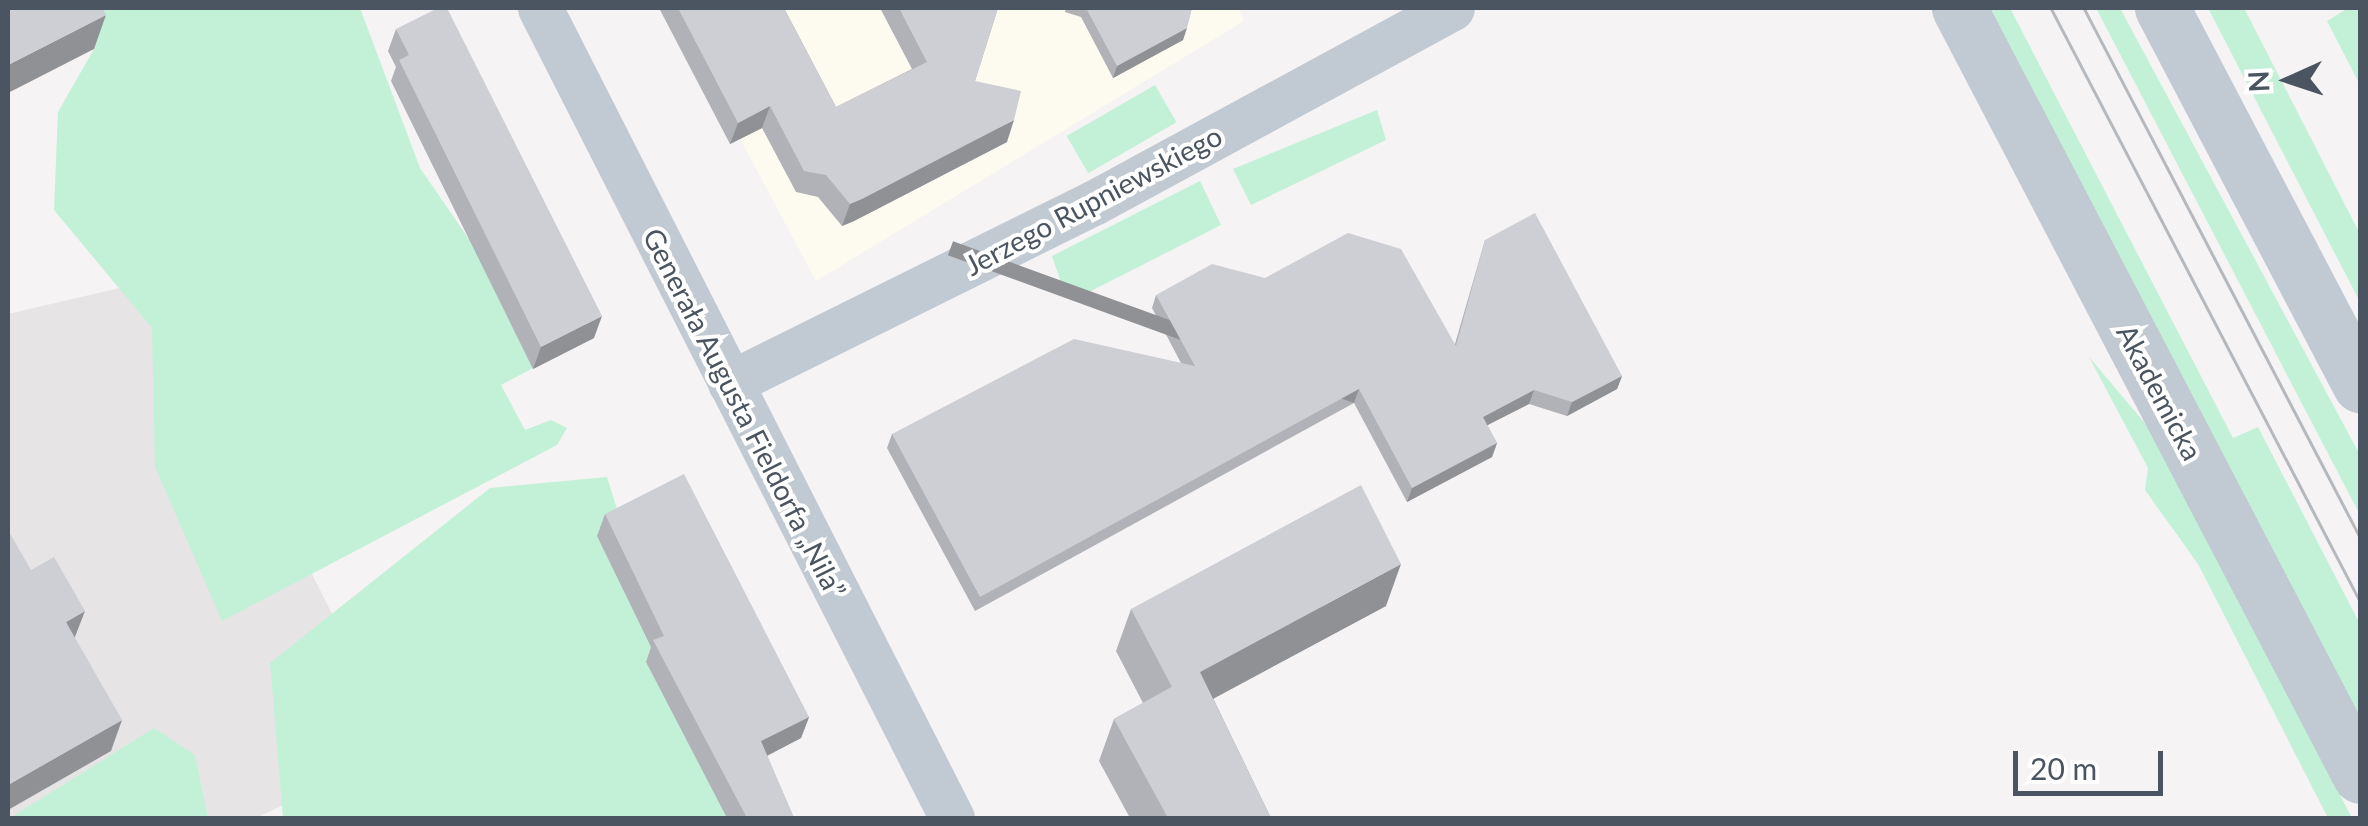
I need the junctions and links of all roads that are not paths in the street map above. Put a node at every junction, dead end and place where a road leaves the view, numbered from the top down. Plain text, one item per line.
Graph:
1 (540, 8) edge
2 (1452, 8) edge
3 (1959, 8) edge
4 (2162, 8) edge
5 (730, 382) junction
6 (2360, 384) edge
7 (2360, 776) edge
8 (952, 818) edge

1 - 5 street, Generała Augusta Fieldorfa „Nila”
2 - 5 street, Jerzego Rupniewskiego
3 - 7 street, Akademicka
4 - 6 street
5 - 8 street, Generała Augusta Fieldorfa „Nila”

